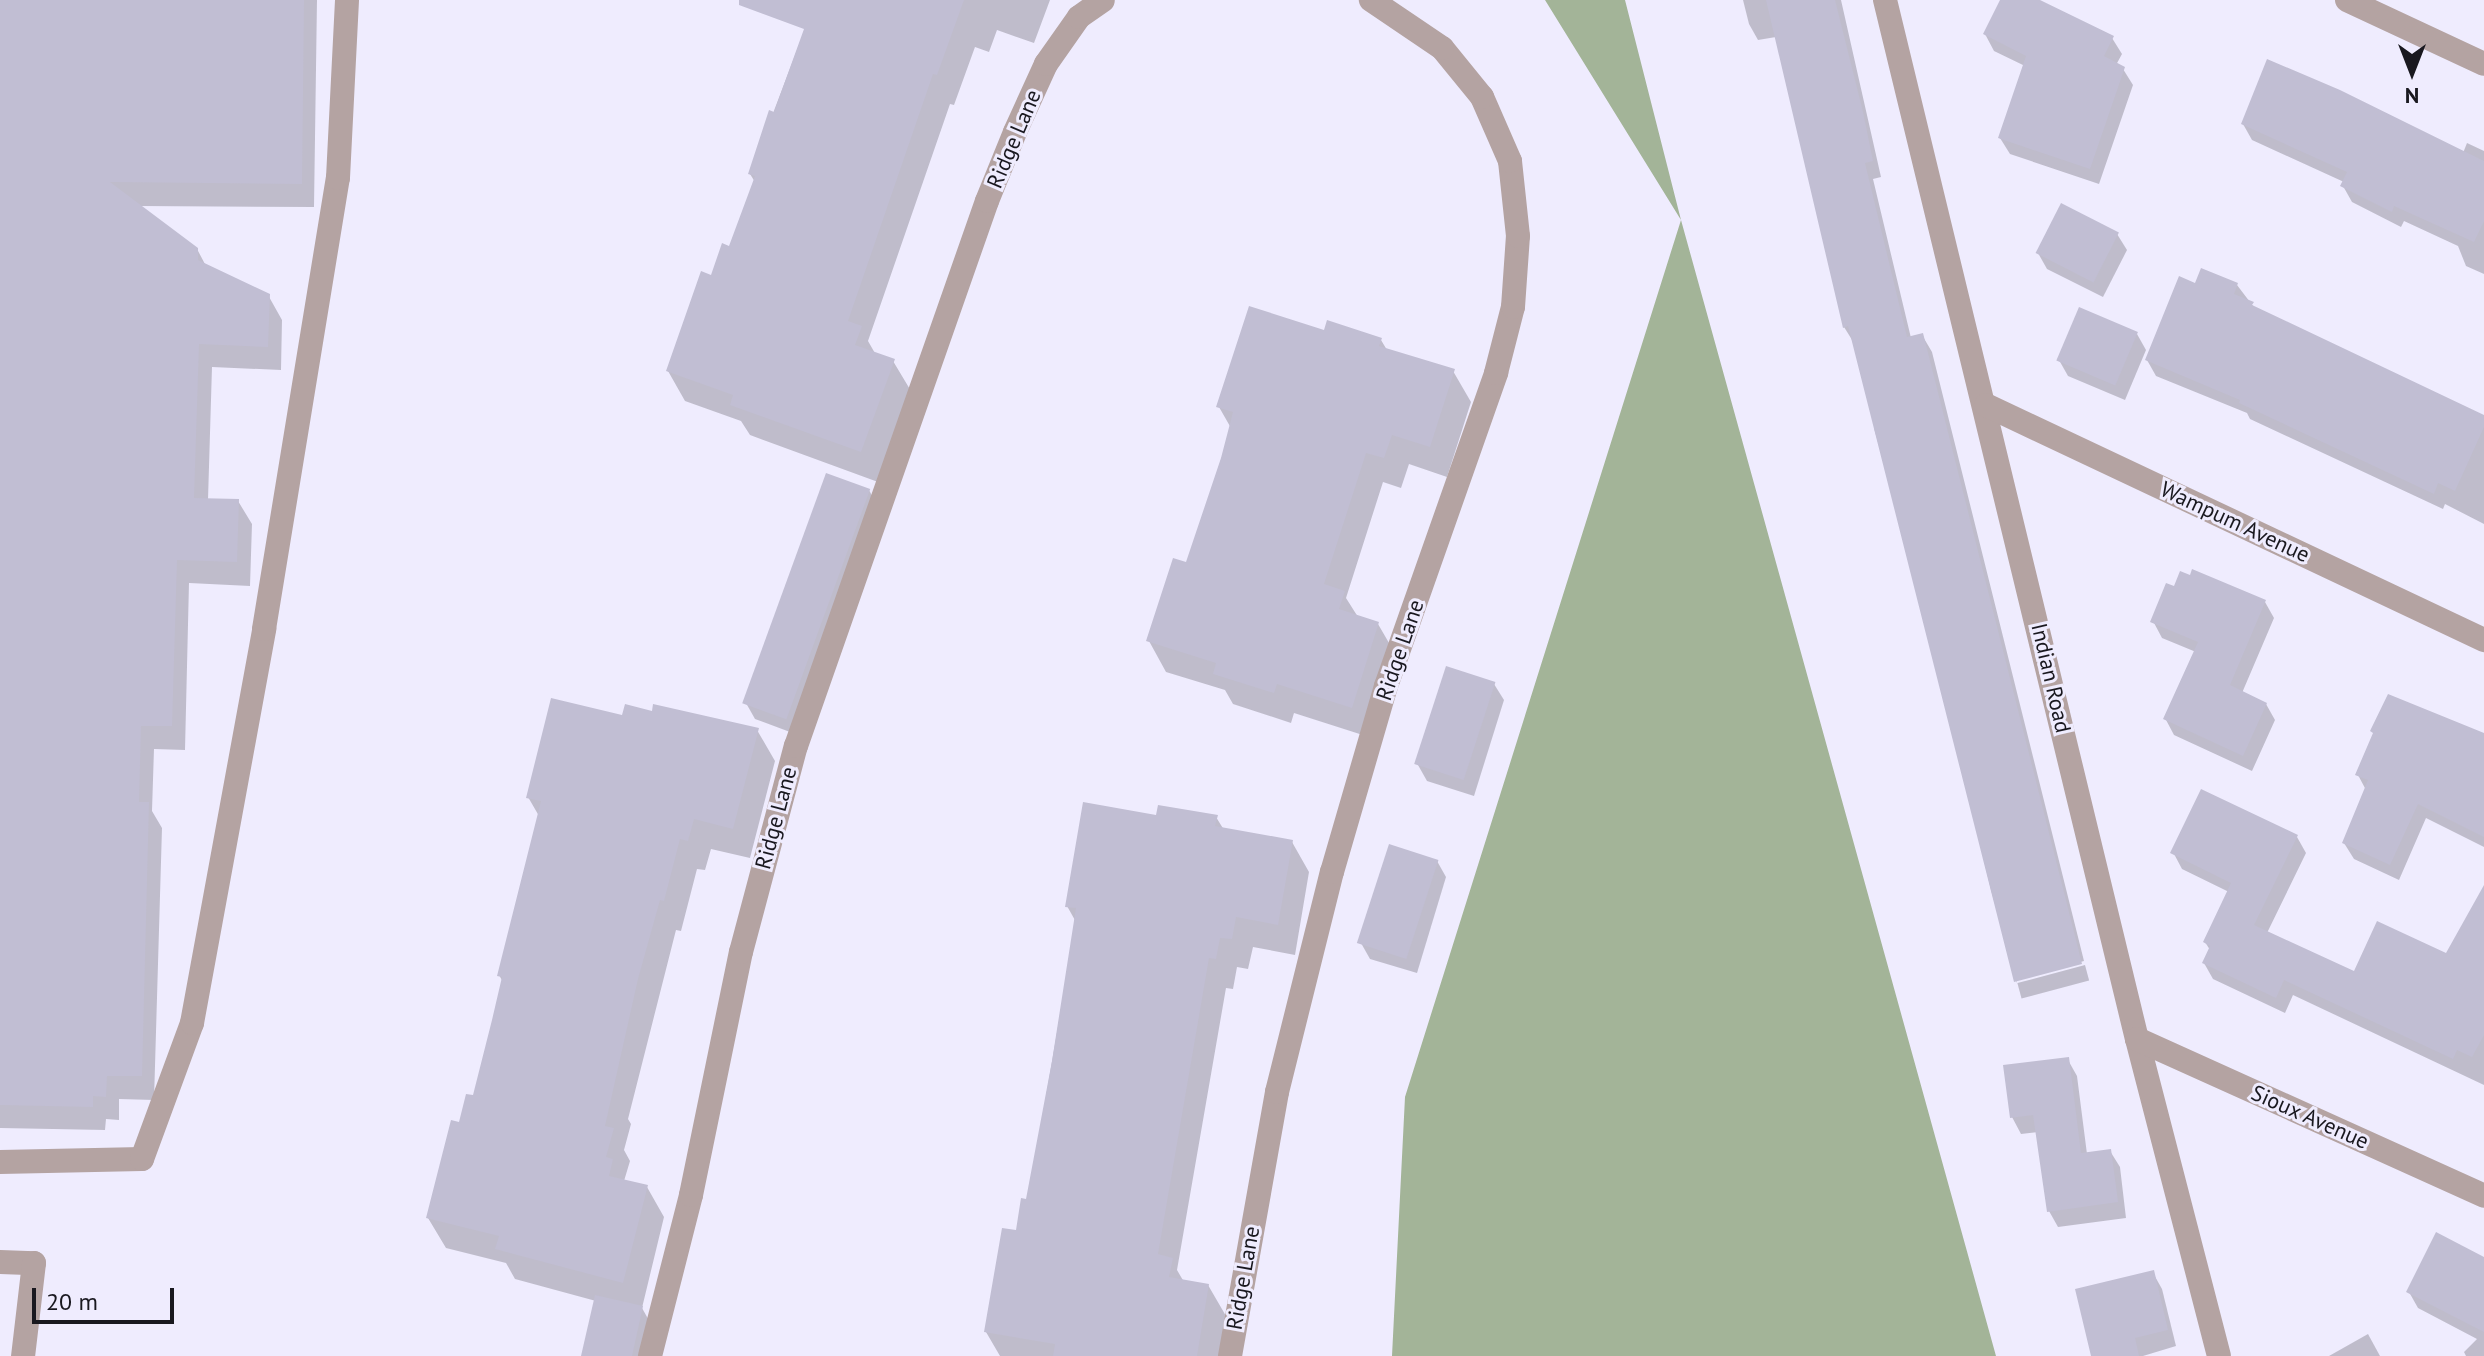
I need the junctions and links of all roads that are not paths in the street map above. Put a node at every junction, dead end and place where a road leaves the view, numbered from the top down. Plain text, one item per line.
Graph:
1 (347, 0) edge
2 (1103, 0) edge
3 (1371, 0) edge
4 (1885, 0) edge
5 (2347, 0) edge
6 (2484, 64) edge
7 (1986, 405) junction
8 (2484, 640) edge
9 (2137, 1039) junction
10 (0, 1162) edge
11 (2484, 1196) edge
12 (0, 1262) edge
13 (23, 1356) edge
14 (650, 1356) edge
15 (1230, 1356) edge
16 (2219, 1356) edge

1 - 10 street
2 - 14 street, Ridge Lane
3 - 15 street, Ridge Lane
4 - 7 street, Indian Road
5 - 6 street
7 - 8 street, Wampum Avenue
7 - 9 street, Indian Road
9 - 11 street, Sioux Avenue
9 - 16 street, Indian Road
12 - 13 street

